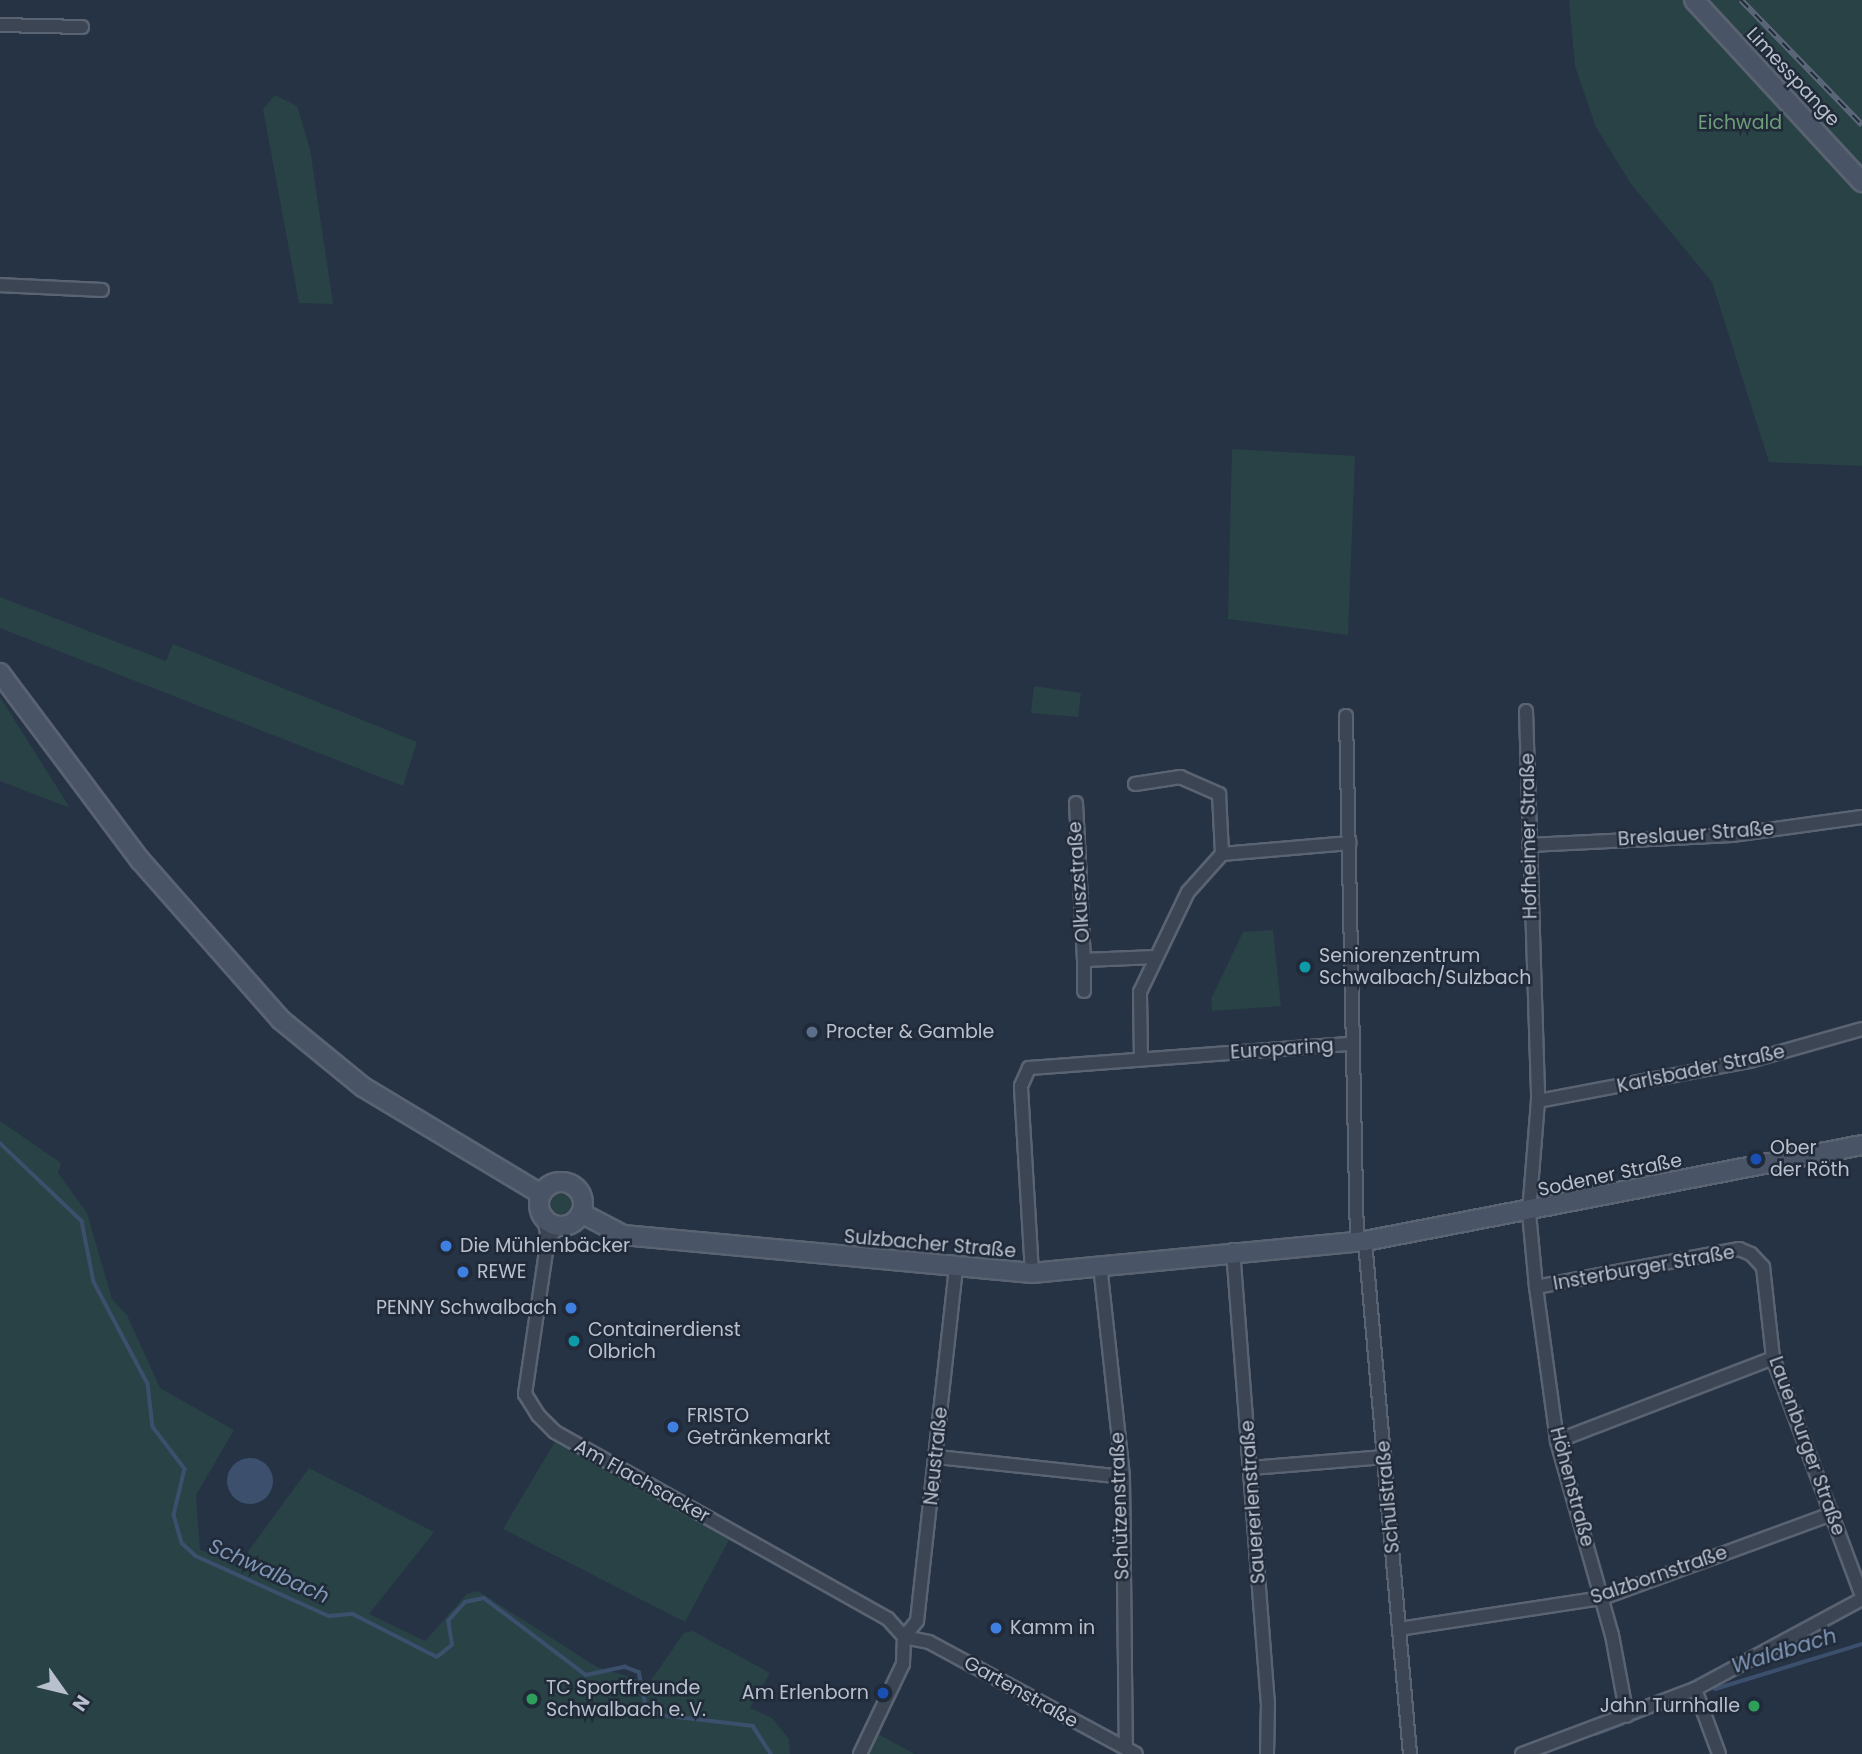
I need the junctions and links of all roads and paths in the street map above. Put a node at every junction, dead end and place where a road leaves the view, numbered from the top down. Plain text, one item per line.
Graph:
1 (1694, 0) edge
2 (0, 26) edge
3 (82, 27) dead end
4 (1862, 182) edge
5 (0, 285) edge
6 (103, 290) dead end
7 (0, 673) edge
8 (1526, 711) dead end
9 (1346, 716) dead end
10 (1135, 784) dead end
11 (1076, 803) dead end
12 (1862, 817) edge
13 (1350, 843) junction
14 (1529, 845) junction
15 (1222, 853) junction
16 (1156, 957) junction
17 (1084, 960) junction
18 (1084, 991) dead end
19 (1862, 1029) edge
20 (1349, 1044) junction
21 (1141, 1058) junction
22 (1538, 1101) junction
23 (1862, 1145) edge
24 (541, 1194) junction
25 (581, 1213) junction
26 (1529, 1213) junction
27 (551, 1227) junction
28 (1361, 1241) junction
29 (1233, 1250) junction
30 (1751, 1254) joint
31 (1100, 1265) junction
32 (956, 1270) junction
33 (1032, 1273) junction
34 (1536, 1287) junction
35 (1773, 1358) junction
36 (1557, 1441) junction
37 (937, 1457) junction
38 (1385, 1457) junction
39 (1251, 1468) junction
40 (1123, 1477) junction
41 (1832, 1514) junction
42 (1862, 1597) edge
43 (1602, 1598) junction
44 (1399, 1629) junction
45 (904, 1637) junction
46 (1695, 1689) junction
47 (1627, 1716) junction
48 (1131, 1751) edge
49 (860, 1754) edge
50 (1266, 1754) edge
51 (1410, 1754) edge
52 (1522, 1754) edge
53 (1719, 1754) edge

1 - 4 street, Limesspange
2 - 3 street
5 - 6 street
7 - 24 street
8 - 14 street, Hofheimer Straße
9 - 13 street, Europaring
10 - 15 street
11 - 17 street, Olkuszstraße
12 - 14 street, Breslauer Straße
13 - 15 street
13 - 20 street, Europaring
14 - 22 street, Hofheimer Straße
15 - 16 street
16 - 17 street, Olkuszstraße
16 - 21 street
17 - 18 street, Olkuszstraße
19 - 22 street, Karlsbader Straße
20 - 21 street, Europaring
20 - 28 street, Schulstraße
21 - 33 street, Europaring
22 - 26 street, Hofheimer Straße
23 - 26 street, Sodener Straße
24 - 25 street
24 - 27 street
25 - 27 street
25 - 32 street, Sulzbacher Straße
26 - 28 street, Sodener Straße
26 - 34 street, Höhenstraße
27 - 45 street, Am Flachsacker
28 - 29 street, Sulzbacher Straße
28 - 38 street, Schulstraße
29 - 31 street, Sulzbacher Straße
29 - 39 street, Sauererlenstraße
30 - 34 street, Insterburger Straße
30 - 35 street, Lauenburger Straße
31 - 33 street, Sulzbacher Straße
31 - 40 street, Schützenstraße
32 - 33 street, Sulzbacher Straße
32 - 37 street, Neustraße
34 - 36 street, Höhenstraße
35 - 36 street
35 - 41 street, Lauenburger Straße
36 - 43 street, Höhenstraße
37 - 40 street
37 - 45 street, Neustraße
38 - 39 street
38 - 44 street, Schulstraße
39 - 50 street, Sauererlenstraße
40 - 48 street, Schützenstraße
41 - 42 street, Lauenburger Straße
41 - 43 street, Salzbornstraße
42 - 46 street
43 - 44 street, Salzbornstraße
43 - 47 street, Höhenstraße
44 - 51 street, Schulstraße
45 - 48 street, Gartenstraße
45 - 49 street
46 - 47 street
46 - 53 street
47 - 52 street

